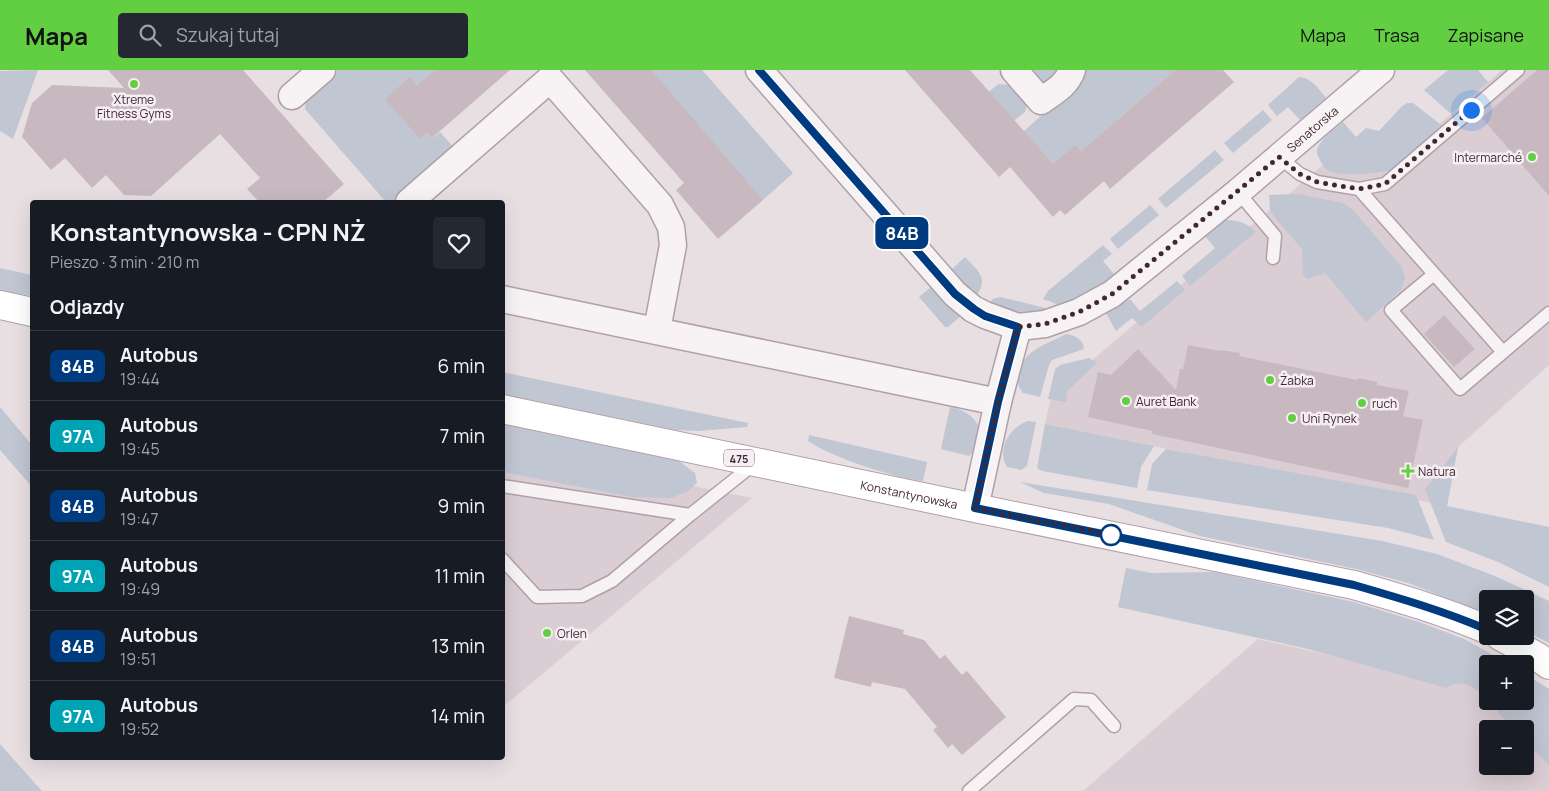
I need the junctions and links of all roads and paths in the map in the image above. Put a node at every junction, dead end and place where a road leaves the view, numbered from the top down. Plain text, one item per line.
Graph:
1 (322, 70) edge
2 (759, 70) edge
3 (1014, 70) edge
4 (1072, 70) edge
5 (1518, 70) edge
6 (1369, 74) edge
7 (292, 96) dead end
8 (1279, 157) junction
9 (1359, 189) junction
10 (1238, 192) junction
11 (411, 200) edge
12 (1273, 258) dead end
13 (1434, 274) junction
14 (505, 300) edge
15 (0, 305) edge
16 (30, 312) edge
17 (1549, 313) edge
18 (1018, 327) junction
19 (657, 330) junction
20 (1503, 352) junction
21 (998, 402) junction
22 (505, 410) edge
23 (757, 461) junction
24 (505, 486) edge
25 (975, 508) junction
26 (690, 515) junction
27 (505, 561) edge
28 (1479, 626) edge
29 (1515, 645) edge
30 (1549, 665) edge
31 (1114, 726) dead end
32 (969, 791) edge

1 - 7 street
2 - 18 street
3 - 4 street
5 - 9 lane
6 - 8 street, Senatorska
8 - 9 lane
8 - 10 street, Senatorska
9 - 13 lane
10 - 12 lane
10 - 18 street, Senatorska
11 - 19 street
13 - 20 lane
13 - 20 lane
14 - 19 street
15 - 16 main road
17 - 20 lane
18 - 21 street
19 - 21 street
21 - 25 street
22 - 23 main road, Konstantynowska / 475
23 - 25 main road, Konstantynowska / 475
23 - 26 lane
24 - 26 lane
25 - 28 main road, Konstantynowska / 475
26 - 27 lane
29 - 30 main road
31 - 32 lane

